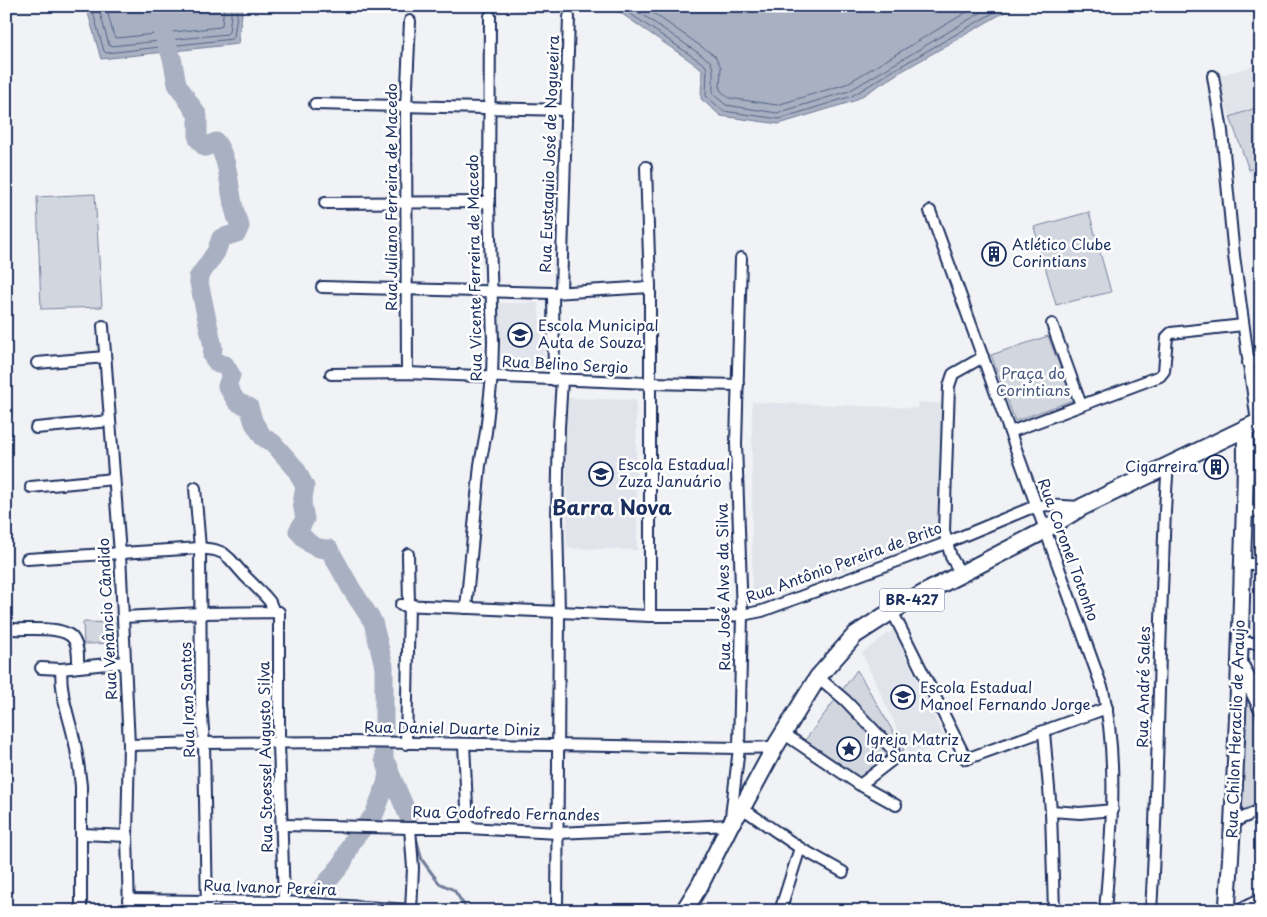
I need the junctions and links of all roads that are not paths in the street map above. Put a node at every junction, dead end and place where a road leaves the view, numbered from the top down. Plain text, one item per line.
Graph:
1 (490, 16) dead end
2 (570, 17) dead end
3 (410, 20) dead end
4 (1213, 76) dead end
5 (315, 104) dead end
6 (406, 107) junction
7 (488, 108) junction
8 (567, 110) junction
9 (646, 167) dead end
10 (489, 202) junction
11 (325, 203) dead end
12 (407, 203) junction
13 (930, 210) dead end
14 (741, 258) dead end
15 (322, 287) dead end
16 (650, 287) junction
17 (407, 289) junction
18 (490, 291) junction
19 (557, 292) junction
20 (1052, 324) dead end
21 (1243, 325) junction
22 (103, 326) dead end
23 (106, 357) junction
24 (983, 357) junction
25 (1261, 360) edge
26 (36, 364) dead end
27 (1248, 364) junction
28 (407, 373) junction
29 (332, 374) dead end
30 (492, 376) junction
31 (558, 380) junction
32 (650, 383) junction
33 (738, 384) junction
34 (1081, 406) junction
35 (110, 421) junction
36 (1254, 424) edge
37 (36, 428) dead end
38 (1010, 432) junction
39 (1168, 464) junction
40 (114, 479) junction
41 (31, 487) dead end
42 (195, 488) dead end
43 (1036, 507) junction
44 (1082, 507) junction
45 (1261, 509) edge
46 (1245, 514) junction
47 (1045, 531) junction
48 (946, 543) junction
49 (200, 548) junction
50 (120, 554) junction
51 (408, 554) dead end
52 (27, 559) dead end
53 (1242, 564) junction
54 (1261, 564) edge
55 (961, 574) junction
56 (405, 605) junction
57 (466, 608) junction
58 (892, 611) junction
59 (277, 612) junction
60 (559, 612) junction
61 (201, 613) junction
62 (742, 615) junction
63 (650, 616) junction
64 (123, 617) junction
65 (13, 629) dead end
66 (1240, 643) junction
67 (1261, 643) edge
68 (125, 662) junction
69 (1241, 664) junction
70 (78, 667) junction
71 (42, 668) dead end
72 (61, 669) junction
73 (818, 677) junction
74 (1255, 682) edge
75 (1261, 707) edge
76 (1107, 708) junction
77 (1044, 732) junction
78 (779, 740) junction
79 (204, 743) junction
80 (279, 743) junction
81 (406, 744) junction
82 (464, 744) junction
83 (558, 745) junction
84 (129, 746) junction
85 (739, 748) junction
86 (860, 785) junction
87 (896, 805) dead end
88 (742, 808) junction
89 (1113, 810) junction
90 (1261, 810) edge
91 (1051, 811) junction
92 (1233, 822) junction
93 (282, 825) junction
94 (730, 825) junction
95 (410, 828) junction
96 (468, 828) junction
97 (558, 833) junction
98 (82, 834) junction
99 (127, 836) junction
100 (800, 848) junction
101 (843, 872) dead end
102 (1261, 899) edge
103 (128, 900) junction
104 (284, 902) junction
105 (207, 906) edge
106 (684, 910) edge
107 (81, 911) edge
108 (129, 911) edge
109 (411, 911) edge
110 (557, 911) edge
111 (592, 911) edge
112 (780, 911) edge
113 (1054, 911) edge
114 (1105, 911) edge
115 (1151, 911) edge
116 (1227, 911) edge
117 (1237, 911) edge

1 - 7 street, Rua Vicente Ferreira de Macedo
2 - 8 street, Rua Eustaquio José de Nogueeira
3 - 6 street, Rua Juliano Ferreira de Macedo
4 - 21 street
5 - 6 street
6 - 7 street
6 - 12 street, Rua Juliano Ferreira de Macedo
7 - 8 street
7 - 10 street, Rua Vicente Ferreira de Macedo
8 - 19 street, Rua Eustaquio José de Nogueeira
9 - 16 street
10 - 12 street
10 - 18 street, Rua Vicente Ferreira de Macedo
11 - 12 street
12 - 17 street, Rua Juliano Ferreira de Macedo
13 - 24 street, Rua Coronel Totonho
14 - 33 street, Rua José Alves da Silva
15 - 17 street
16 - 19 street
16 - 32 street
17 - 18 street
17 - 28 street, Rua Juliano Ferreira de Macedo
18 - 19 street
18 - 30 street, Rua Vicente Ferreira de Macedo
19 - 31 street, Rua Eustaquio José de Nogueeira
20 - 34 street
21 - 27 street
21 - 34 street
22 - 23 street, Rua Venâncio Cândido
23 - 26 street
23 - 35 street, Rua Venâncio Cândido
24 - 38 street, Rua Coronel Totonho
24 - 48 street
25 - 27 street
27 - 36 street
28 - 29 street, Rua Belino Sergio
28 - 30 street, Rua Belino Sergio
30 - 31 street, Rua Belino Sergio
30 - 57 street, Rua Vicente Ferreira de Macedo
31 - 32 street, Rua Belino Sergio
31 - 60 street, Rua Eustaquio José de Nogueeira
32 - 33 street, Rua Belino Sergio
32 - 63 street
33 - 62 street, Rua José Alves da Silva
34 - 38 street
35 - 37 street
35 - 40 street, Rua Venâncio Cândido
36 - 39 main road, BR-427
36 - 46 main road, Rua Chilon Heraclio de Araujo
38 - 43 street, Rua Coronel Totonho
39 - 44 main road, BR-427
39 - 115 street, Rua André Sales
40 - 41 street
40 - 50 street, Rua Venâncio Cândido
42 - 49 street, Rua Iran Santos
43 - 44 street, Rua Antônio Pereira de Brito
43 - 47 street, Rua Coronel Totonho
43 - 48 street, Rua Antônio Pereira de Brito
44 - 47 main road, BR-427
45 - 46 street
46 - 53 main road, Rua Chilon Heraclio de Araujo
47 - 55 main road, BR-427
47 - 76 street, Rua Coronel Totonho
48 - 55 street
48 - 62 street, Rua Antônio Pereira de Brito
49 - 50 street
49 - 59 street
49 - 61 street, Rua Iran Santos
50 - 52 street
50 - 64 street, Rua Venâncio Cândido
51 - 56 street
53 - 54 street
53 - 66 main road, Rua Chilon Heraclio de Araujo
55 - 58 main road, BR-427
56 - 57 street, Rua Antônio Pereira de Brito
56 - 81 street
57 - 60 street, Rua Antônio Pereira de Brito
58 - 73 main road, BR-427
58 - 77 street
59 - 61 street
59 - 80 street, Rua Stoessel Augusto Silva
60 - 63 street, Rua Antônio Pereira de Brito
60 - 83 street, Rua Eustaquio José de Nogueeira
61 - 64 street
61 - 79 street, Rua Iran Santos
62 - 63 street, Rua Antônio Pereira de Brito
62 - 85 street, Rua José Alves da Silva
64 - 68 street, Rua Venâncio Cândido
65 - 70 street
66 - 67 street
66 - 69 main road, Rua Chilon Heraclio de Araujo
68 - 70 street
68 - 84 street, Rua Venâncio Cândido
69 - 74 main road
69 - 92 main road, Rua Chilon Heraclio de Araujo
70 - 72 street
71 - 72 street
72 - 98 street
73 - 78 main road, BR-427
73 - 86 street
74 - 75 main road
76 - 77 street
76 - 89 street, Rua Coronel Totonho
77 - 91 street
78 - 85 street, Rua Daniel Duarte Diniz
78 - 86 street
78 - 88 main road, BR-427
79 - 80 street, Rua Daniel Duarte Diniz
79 - 84 street, Rua Daniel Duarte Diniz
79 - 105 street, Rua Iran Santos
80 - 81 street, Rua Daniel Duarte Diniz
80 - 93 street, Rua Stoessel Augusto Silva
81 - 82 street, Rua Daniel Duarte Diniz
82 - 83 street, Rua Daniel Duarte Diniz
82 - 96 street
83 - 85 street, Rua Daniel Duarte Diniz
83 - 97 street, Rua Eustaquio José de Nogueeira
84 - 99 street, Rua Venâncio Cândido
85 - 94 street, Rua José Alves da Silva
86 - 87 street
88 - 94 main road, BR-427
88 - 100 street
89 - 91 street
89 - 114 street, Rua Coronel Totonho
90 - 92 street
91 - 113 street
92 - 116 main road, Rua Chilon Heraclio de Araujo
93 - 95 street, Rua Godofredo Fernandes
93 - 104 street, Rua Stoessel Augusto Silva
94 - 97 street, Rua Godofredo Fernandes
94 - 106 main road, BR-427
95 - 96 street, Rua Godofredo Fernandes
95 - 109 street
96 - 97 street, Rua Godofredo Fernandes
97 - 110 street, Rua Eustaquio José de Nogueeira
98 - 99 street
98 - 107 street
99 - 103 street, Rua Venâncio Cândido
100 - 101 street
100 - 112 street
102 - 117 street
103 - 105 street, Rua Ivanor Pereira
103 - 108 street, Rua Venâncio Cândido
104 - 105 street, Rua Ivanor Pereira
104 - 109 street, Rua Ivanor Pereira
106 - 111 street

